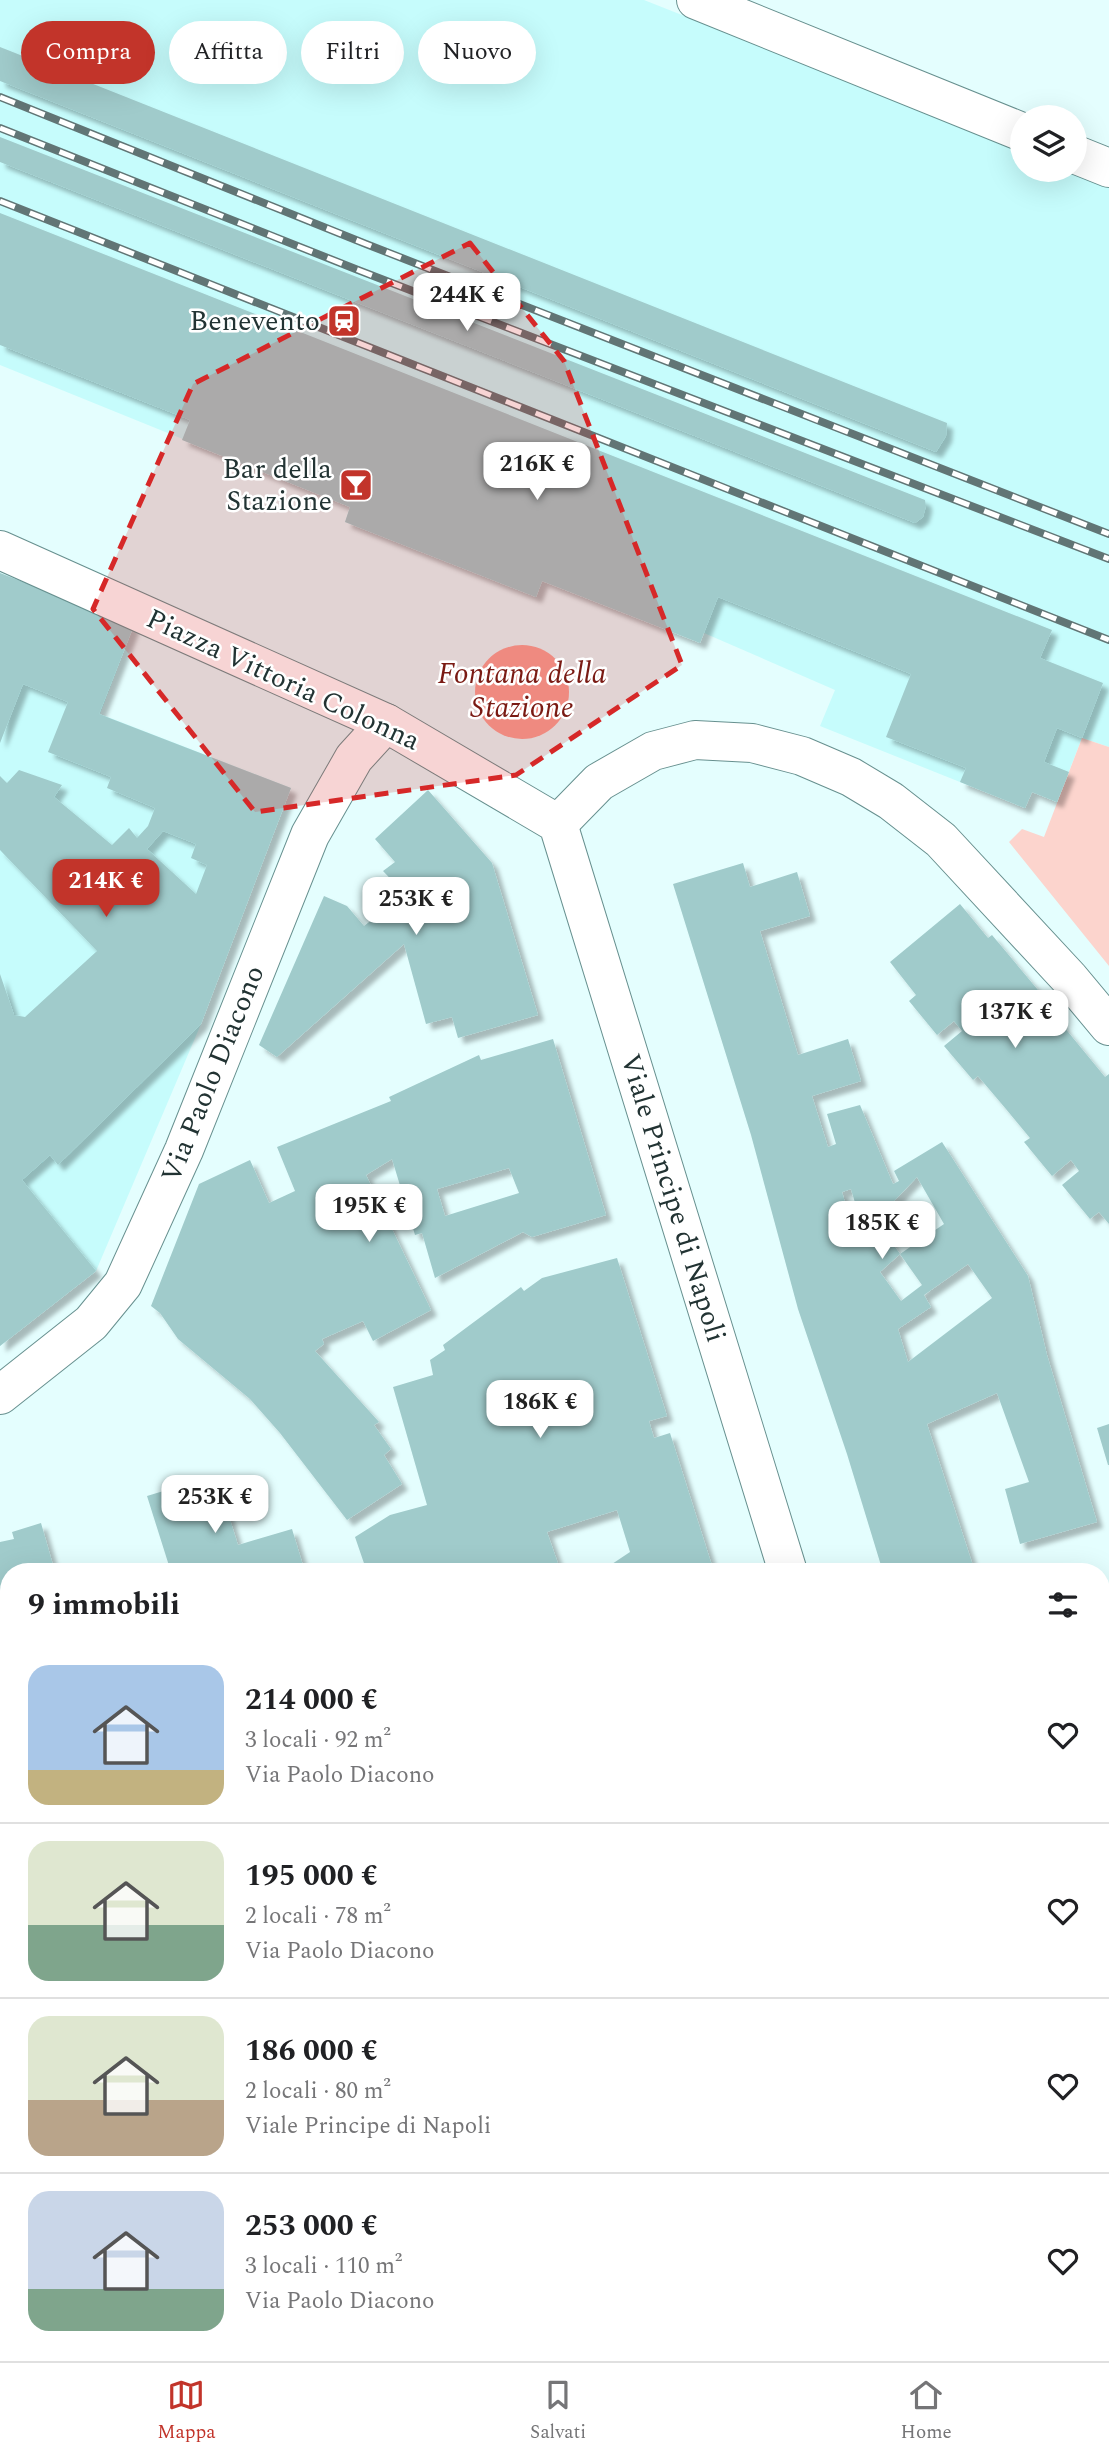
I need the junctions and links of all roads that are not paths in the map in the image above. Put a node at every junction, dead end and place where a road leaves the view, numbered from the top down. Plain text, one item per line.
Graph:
1 (696, 0) edge
2 (1010, 127) edge
3 (1087, 158) edge
4 (1109, 167) edge
5 (0, 550) edge
6 (386, 723) junction
7 (558, 824) junction
8 (1109, 1026) edge
9 (0, 1395) edge
10 (785, 1563) edge

1 - 2 street
3 - 4 street
5 - 6 street, Piazza Vittoria Colonna
6 - 7 street, Piazza Vittoria Colonna
6 - 9 street, Via Paolo Diacono
7 - 8 street
7 - 10 street, Viale Principe di Napoli

